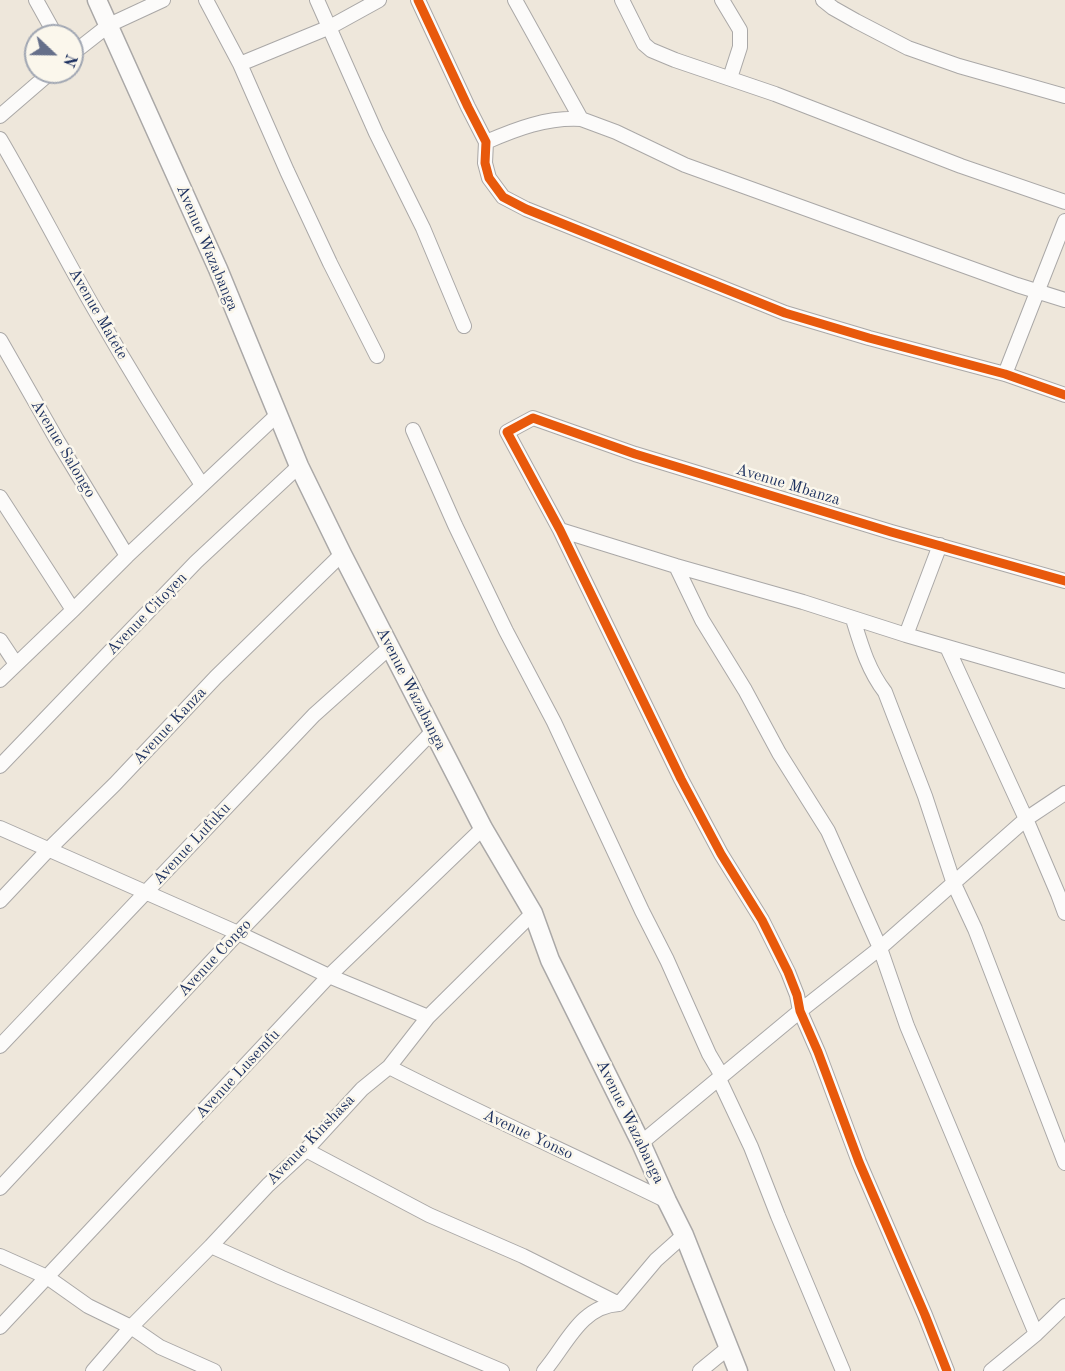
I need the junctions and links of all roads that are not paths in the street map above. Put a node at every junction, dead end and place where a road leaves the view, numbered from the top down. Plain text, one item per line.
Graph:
1 (36, 0) edge
2 (97, 0) edge
3 (162, 0) edge
4 (206, 0) edge
5 (317, 0) edge
6 (379, 0) edge
7 (418, 0) edge
8 (515, 0) edge
9 (622, 0) edge
10 (722, 0) edge
11 (823, 0) edge
12 (49, 24) edge
13 (109, 25) junction
14 (330, 27) junction
15 (84, 45) edge
16 (240, 64) junction
17 (730, 78) junction
18 (37, 84) edge
19 (1065, 96) edge
20 (0, 116) edge
21 (581, 118) junction
22 (0, 139) edge
23 (486, 142) junction
24 (1065, 202) edge
25 (1065, 221) edge
26 (1037, 290) junction
27 (1065, 300) edge
28 (464, 326) dead end
29 (0, 340) edge
30 (377, 356) dead end
31 (1005, 374) junction
32 (1065, 394) edge
33 (277, 415) junction
34 (413, 430) dead end
35 (299, 465) junction
36 (202, 484) junction
37 (0, 497) edge
38 (560, 530) junction
39 (940, 545) junction
40 (342, 554) junction
41 (127, 556) junction
42 (676, 566) junction
43 (1065, 580) edge
44 (73, 610) junction
45 (853, 619) junction
46 (906, 636) junction
47 (0, 640) edge
48 (390, 647) junction
49 (947, 647) junction
50 (16, 664) junction
51 (0, 680) edge
52 (1065, 681) edge
53 (433, 731) junction
54 (0, 766) edge
55 (1065, 793) edge
56 (1026, 819) junction
57 (0, 828) edge
58 (483, 828) junction
59 (48, 850) junction
60 (954, 884) junction
61 (146, 892) junction
62 (0, 901) edge
63 (1065, 913) edge
64 (532, 914) junction
65 (238, 933) junction
66 (880, 948) junction
67 (329, 976) junction
68 (800, 1011) junction
69 (428, 1017) junction
70 (0, 1046) edge
71 (389, 1067) junction
72 (720, 1077) junction
73 (641, 1143) junction
74 (306, 1150) junction
75 (1065, 1163) edge
76 (0, 1188) edge
77 (667, 1201) junction
78 (684, 1235) junction
79 (211, 1246) junction
80 (0, 1256) edge
81 (47, 1277) junction
82 (619, 1304) junction
83 (1065, 1306) edge
84 (0, 1327) edge
85 (131, 1328) junction
86 (1036, 1334) junction
87 (728, 1348) junction
88 (93, 1371) edge
89 (214, 1371) edge
90 (502, 1371) edge
91 (544, 1371) edge
92 (700, 1371) edge
93 (738, 1371) edge
94 (843, 1371) edge
95 (948, 1371) edge
96 (991, 1371) edge

1 - 12 street
2 - 13 main road, Avenue Wazabanga
3 - 13 street
4 - 16 street
5 - 14 street
6 - 14 street
7 - 23 street
8 - 21 street
9 - 17 street
10 - 17 street
11 - 19 street
13 - 15 street
13 - 33 main road, Avenue Wazabanga
14 - 16 street
14 - 28 street
16 - 30 street
17 - 24 street
18 - 20 street
21 - 23 street
21 - 26 street
22 - 36 street, Avenue Matete
23 - 31 street
25 - 26 street
26 - 27 street
26 - 31 street
29 - 41 street, Avenue Salongo
31 - 32 street
33 - 35 main road, Avenue Wazabanga
33 - 36 street
34 - 72 street
35 - 40 main road, Avenue Wazabanga
35 - 54 street, Avenue Citoyen
36 - 41 street
37 - 44 street
38 - 39 street, Avenue Mbanza
38 - 42 street
38 - 68 street
39 - 43 street, Avenue Mbanza
39 - 46 street
40 - 48 main road, Avenue Wazabanga
40 - 59 street, Avenue Kanza
41 - 44 street
42 - 45 street
42 - 66 street
44 - 50 street
45 - 46 street
45 - 60 street
46 - 49 street
47 - 50 street
48 - 53 main road, Avenue Wazabanga
48 - 61 street, Avenue Lufuku
49 - 52 street
49 - 56 street
50 - 51 street
53 - 58 main road, Avenue Wazabanga
53 - 65 street, Avenue Congo
55 - 56 street
56 - 60 street
56 - 63 street
57 - 59 street
58 - 64 main road, Avenue Wazabanga
58 - 67 street, Avenue Lusemfu
59 - 61 street
59 - 62 street, Avenue Kanza
60 - 66 street
60 - 75 street
61 - 65 street
61 - 70 street, Avenue Lufuku
64 - 69 street, Avenue Kinshasa
64 - 73 main road, Avenue Wazabanga
65 - 67 street
65 - 76 street, Avenue Congo
66 - 68 street
66 - 86 street
67 - 69 street
67 - 81 street, Avenue Lusemfu
68 - 72 street
68 - 95 street
69 - 71 street, Avenue Kinshasa
71 - 74 street, Avenue Kinshasa
71 - 77 street, Avenue Yonso
72 - 73 street
72 - 94 street
73 - 77 main road, Avenue Wazabanga
74 - 79 street, Avenue Kinshasa
74 - 82 street
77 - 78 main road, Avenue Wazabanga
78 - 82 street
78 - 87 main road, Avenue Wazabanga
79 - 85 street, Avenue Kinshasa
79 - 90 street
80 - 81 street
81 - 84 street, Avenue Lusemfu
81 - 85 street
82 - 91 street
83 - 86 street
85 - 88 street, Avenue Kinshasa
85 - 89 street
86 - 96 street
87 - 92 street
87 - 93 main road, Avenue Wazabanga

